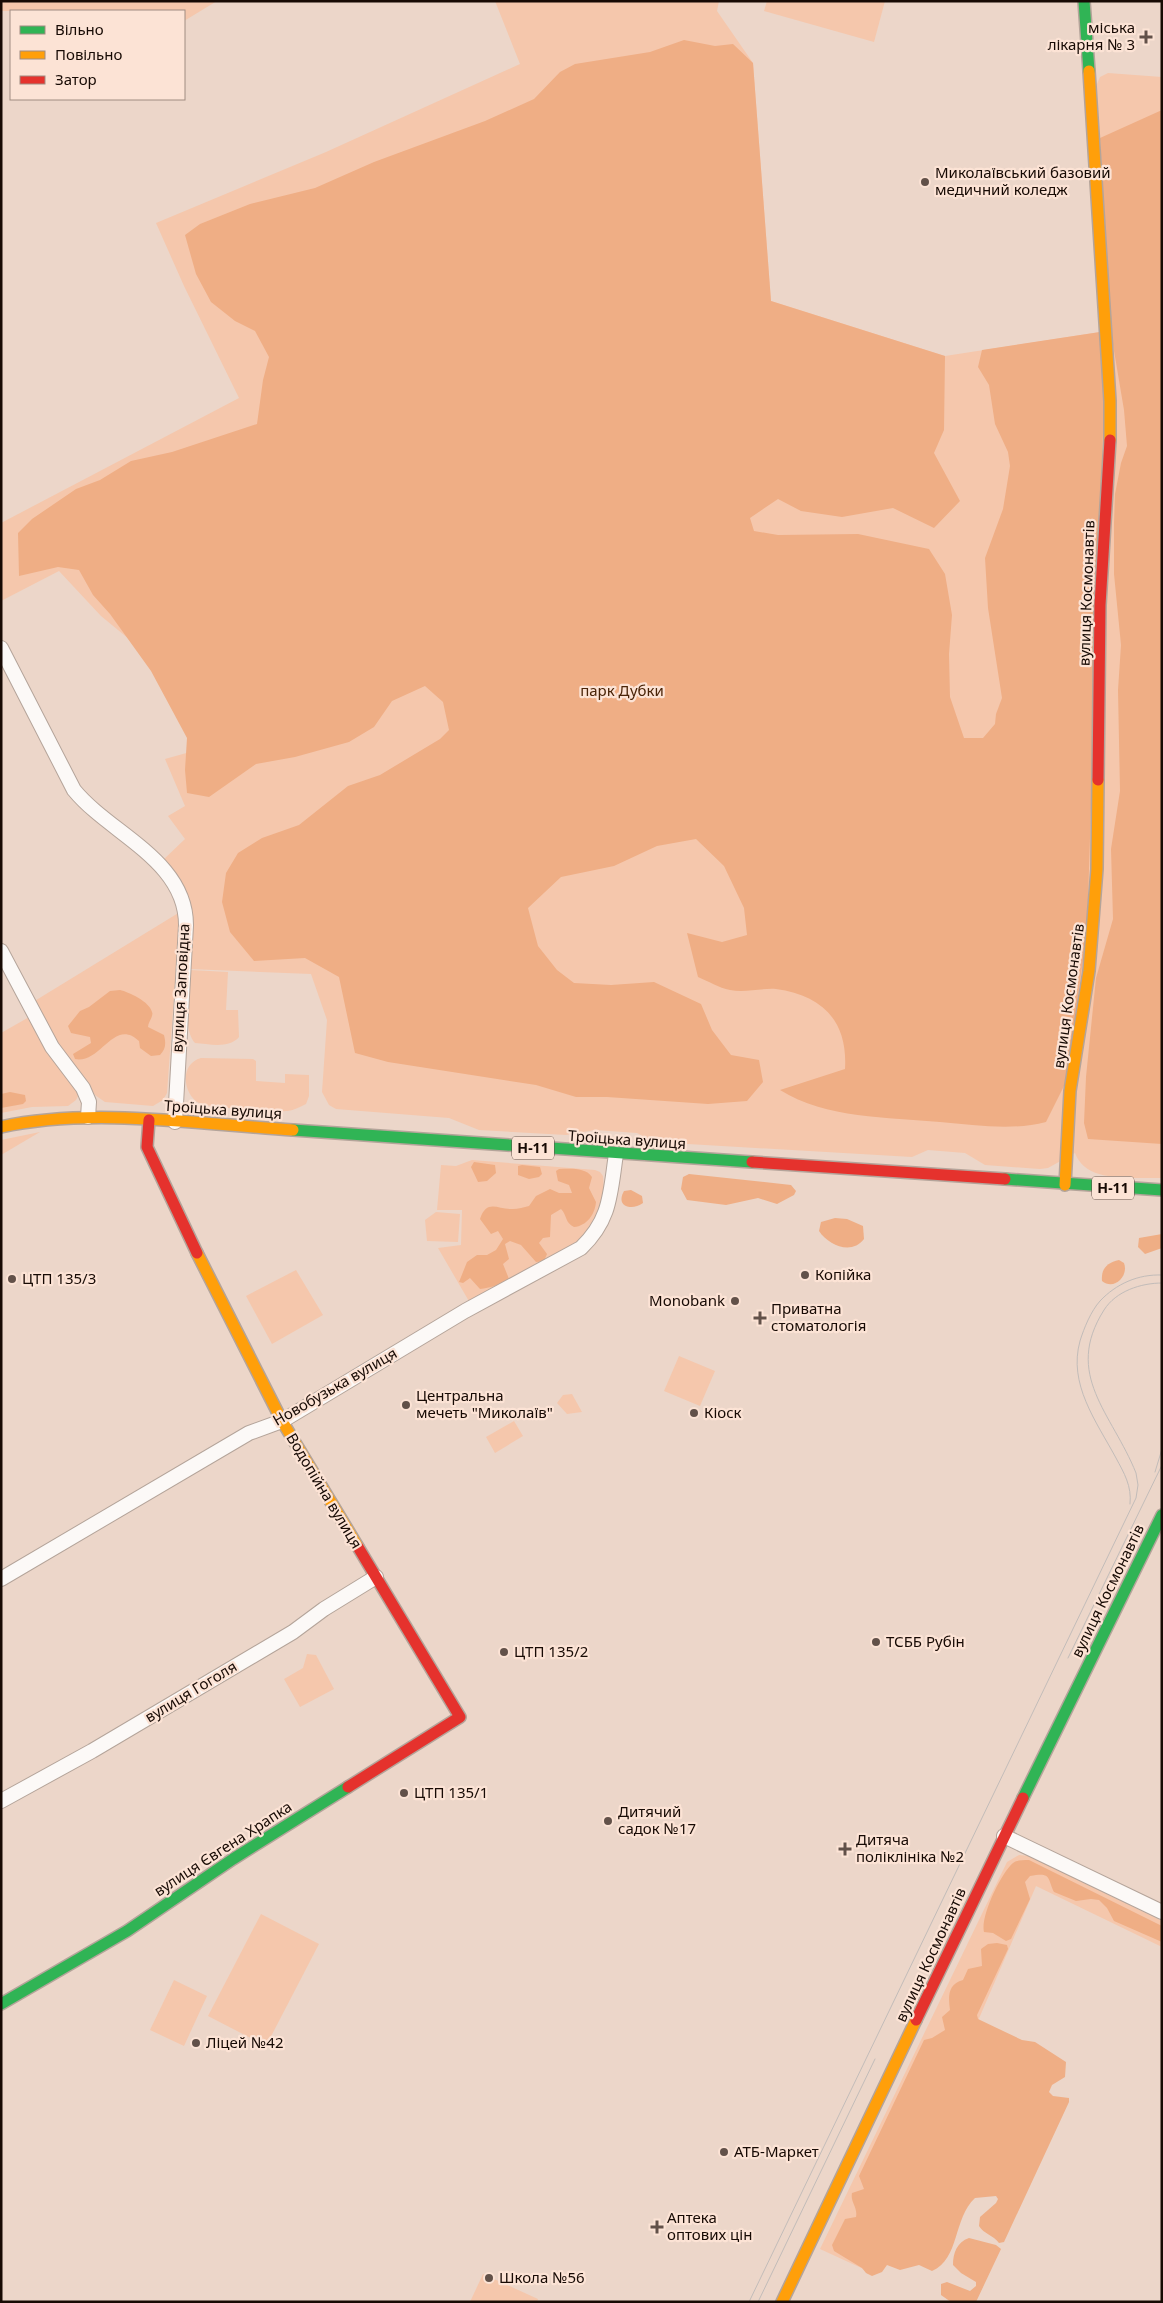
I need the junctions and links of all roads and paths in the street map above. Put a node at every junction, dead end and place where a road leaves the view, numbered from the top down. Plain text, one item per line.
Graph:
1 (1084, 1) edge
2 (1, 648) edge
3 (1, 951) edge
4 (88, 1117) junction
5 (149, 1120) junction
6 (175, 1122) junction
7 (1, 1127) edge
8 (616, 1154) junction
9 (1065, 1185) junction
10 (1162, 1190) edge
11 (282, 1421) junction
12 (1162, 1515) edge
13 (376, 1577) junction
14 (1, 1580) edge
15 (460, 1717) joint
16 (1, 1801) edge
17 (1004, 1836) junction
18 (1162, 1912) edge
19 (1, 2004) edge
20 (782, 2302) edge

1 - 9 street, вулиця Космонавтів
2 - 6 street, вулиця Заповідна
3 - 4 street
4 - 5 street, Троїцька вулиця / Н-11
4 - 7 street, Троїцька вулиця / Н-11
5 - 6 street, Троїцька вулиця / Н-11
5 - 11 street, Водопійна вулиця
6 - 8 street, Троїцька вулиця / Н-11
8 - 9 street, Троїцька вулиця / Н-11
8 - 11 street, Новобузька вулиця
9 - 10 street, Троїцька вулиця / Н-11
11 - 13 street, Водопійна вулиця
11 - 14 street, Новобузька вулиця
12 - 17 street, вулиця Космонавтів
13 - 15 street, Водопійна вулиця
13 - 16 street, вулиця Гоголя
15 - 19 street, вулиця Євгена Храпка
17 - 18 street
17 - 20 street, вулиця Космонавтів

